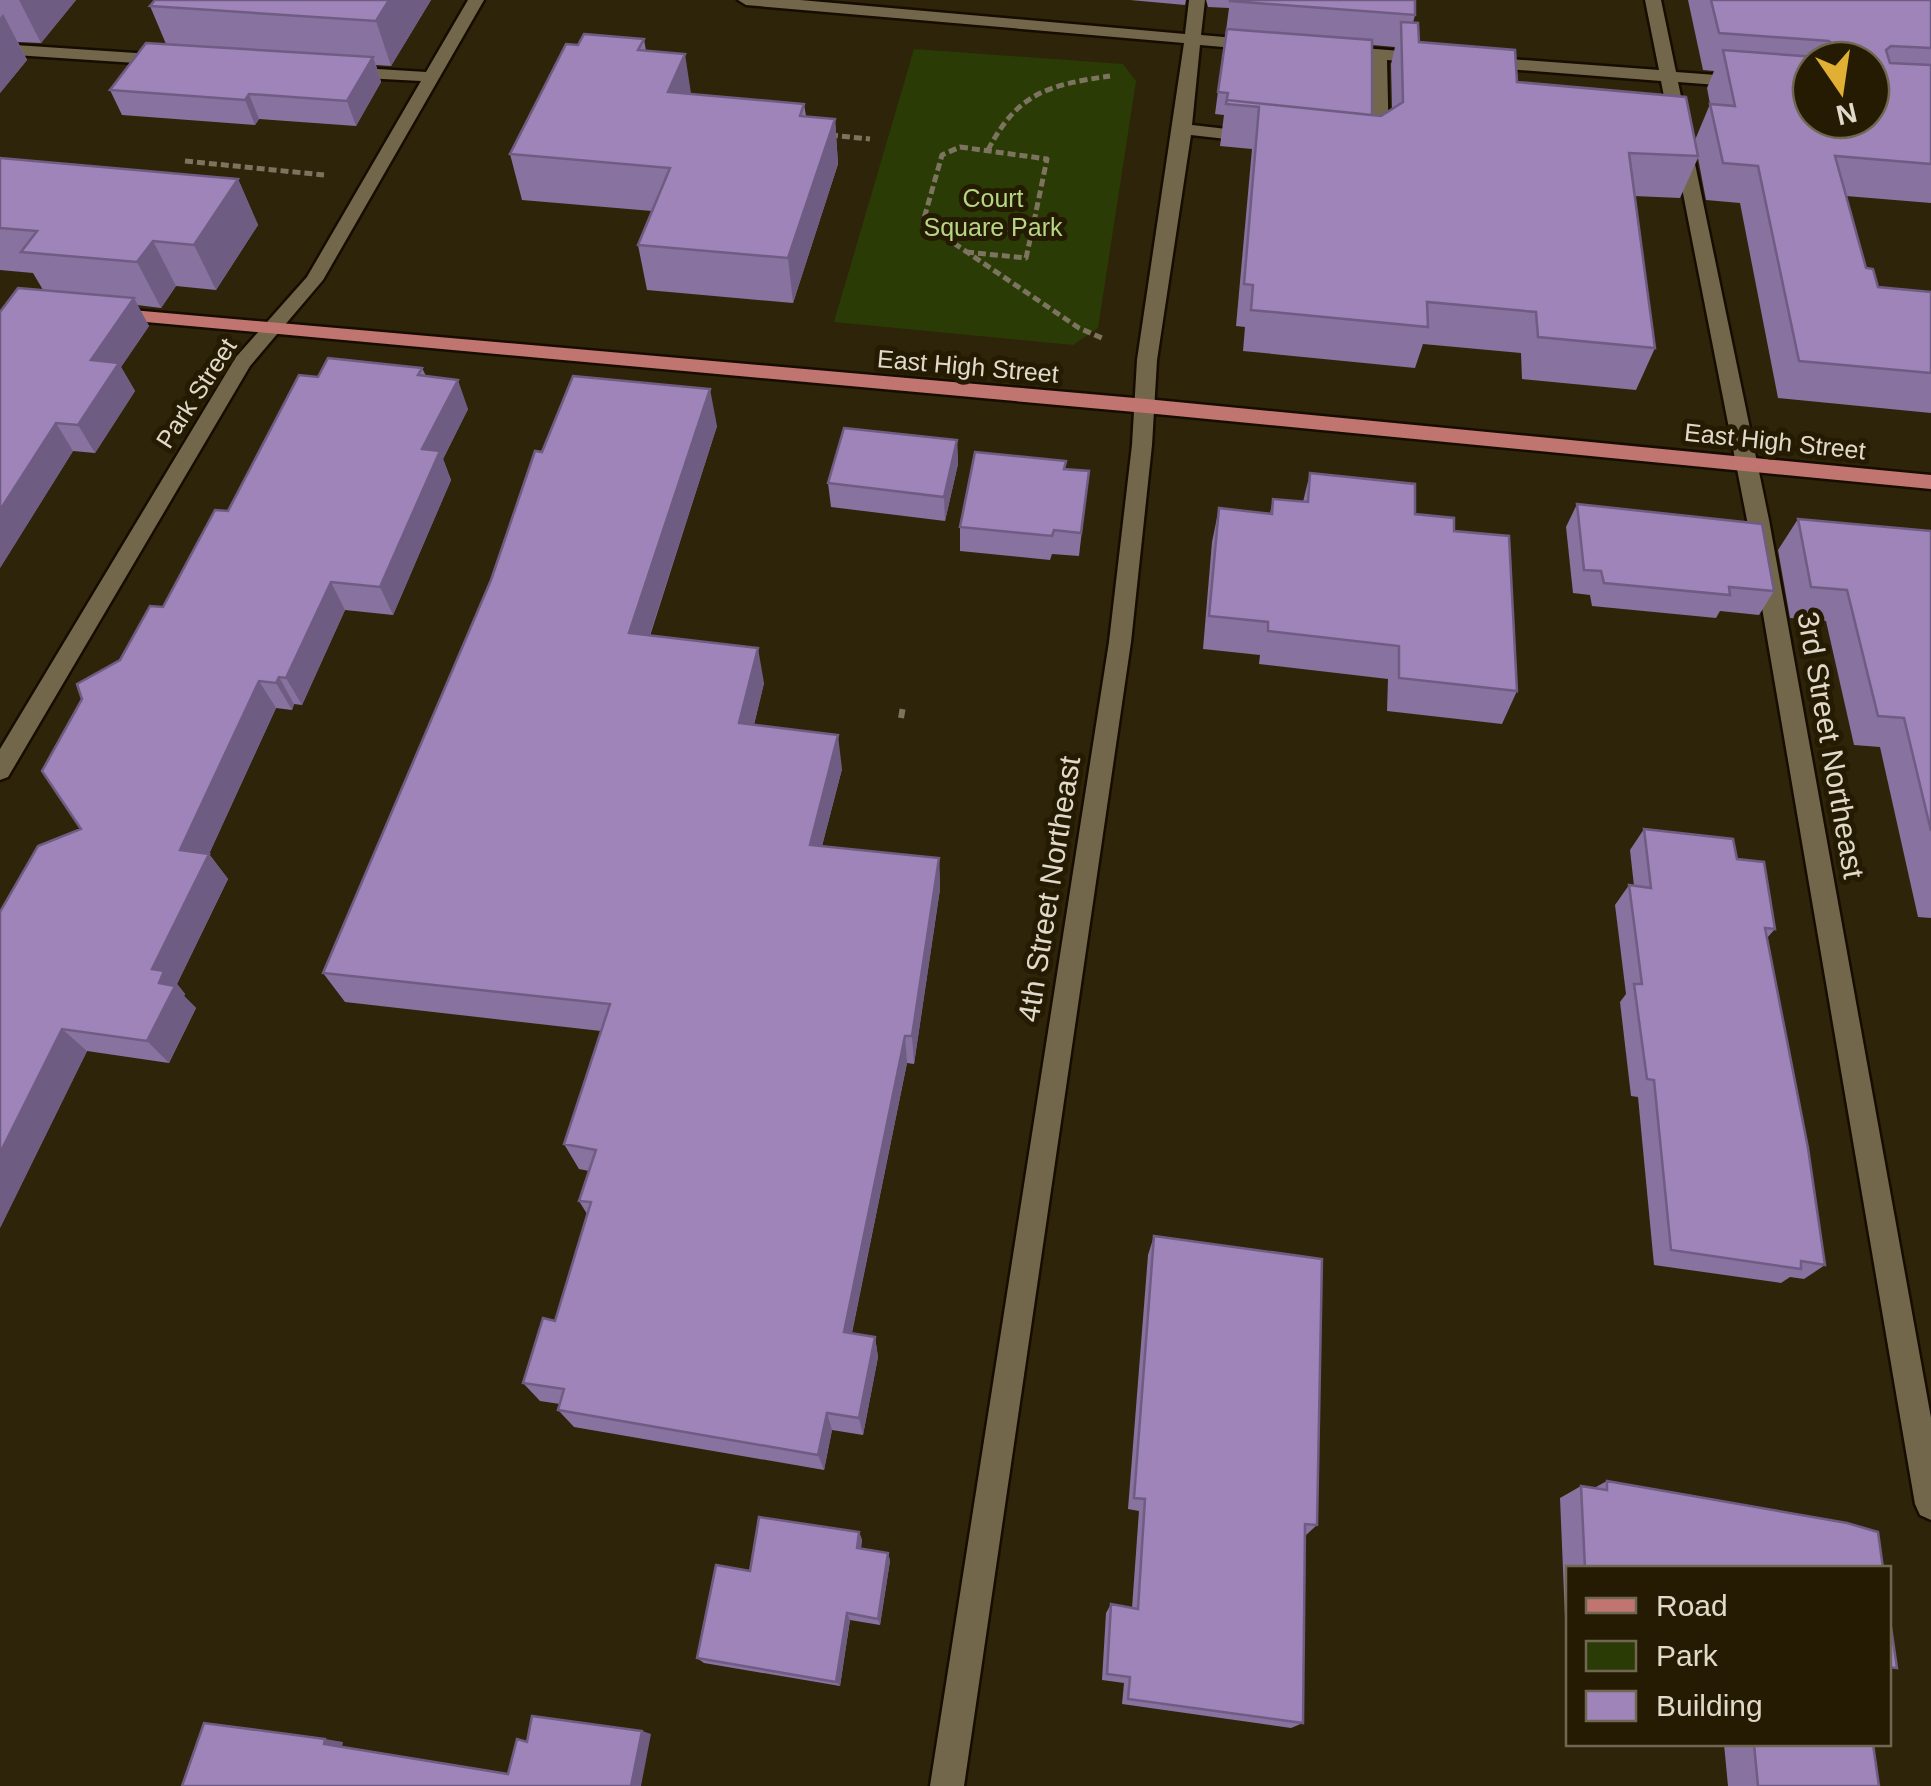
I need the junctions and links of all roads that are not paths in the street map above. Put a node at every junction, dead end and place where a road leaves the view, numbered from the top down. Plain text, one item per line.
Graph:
1 (476, 0) edge
2 (746, 0) edge
3 (1197, 0) edge
4 (1653, 0) edge
5 (1192, 40) junction
6 (1268, 46) edge
7 (0, 49) edge
8 (1324, 50) edge
9 (1380, 54) junction
10 (183, 61) edge
11 (334, 71) edge
12 (1670, 77) junction
13 (430, 78) junction
14 (1791, 86) edge
15 (1184, 128) junction
16 (1264, 138) edge
17 (1363, 152) edge
18 (78, 311) edge
19 (272, 330) junction
20 (1146, 406) junction
21 (1745, 463) junction
22 (1931, 482) edge
23 (0, 770) edge
24 (1931, 1504) edge
25 (947, 1786) edge

1 - 13 street, Park Street
2 - 5 street
3 - 5 street, 4th Street Northeast
4 - 12 street, 3rd Street Northeast
5 - 6 street
5 - 15 street, 4th Street Northeast
7 - 10 street
8 - 9 street
9 - 12 street
9 - 17 street
11 - 13 street
12 - 14 street
12 - 21 street, 3rd Street Northeast
13 - 19 street, Park Street
15 - 16 street
15 - 20 street, 4th Street Northeast
18 - 19 main road, East High Street
19 - 20 main road, East High Street
19 - 23 street, Park Street
20 - 21 main road, East High Street
20 - 25 street, 4th Street Northeast
21 - 22 main road, East High Street
21 - 24 street, 3rd Street Northeast

